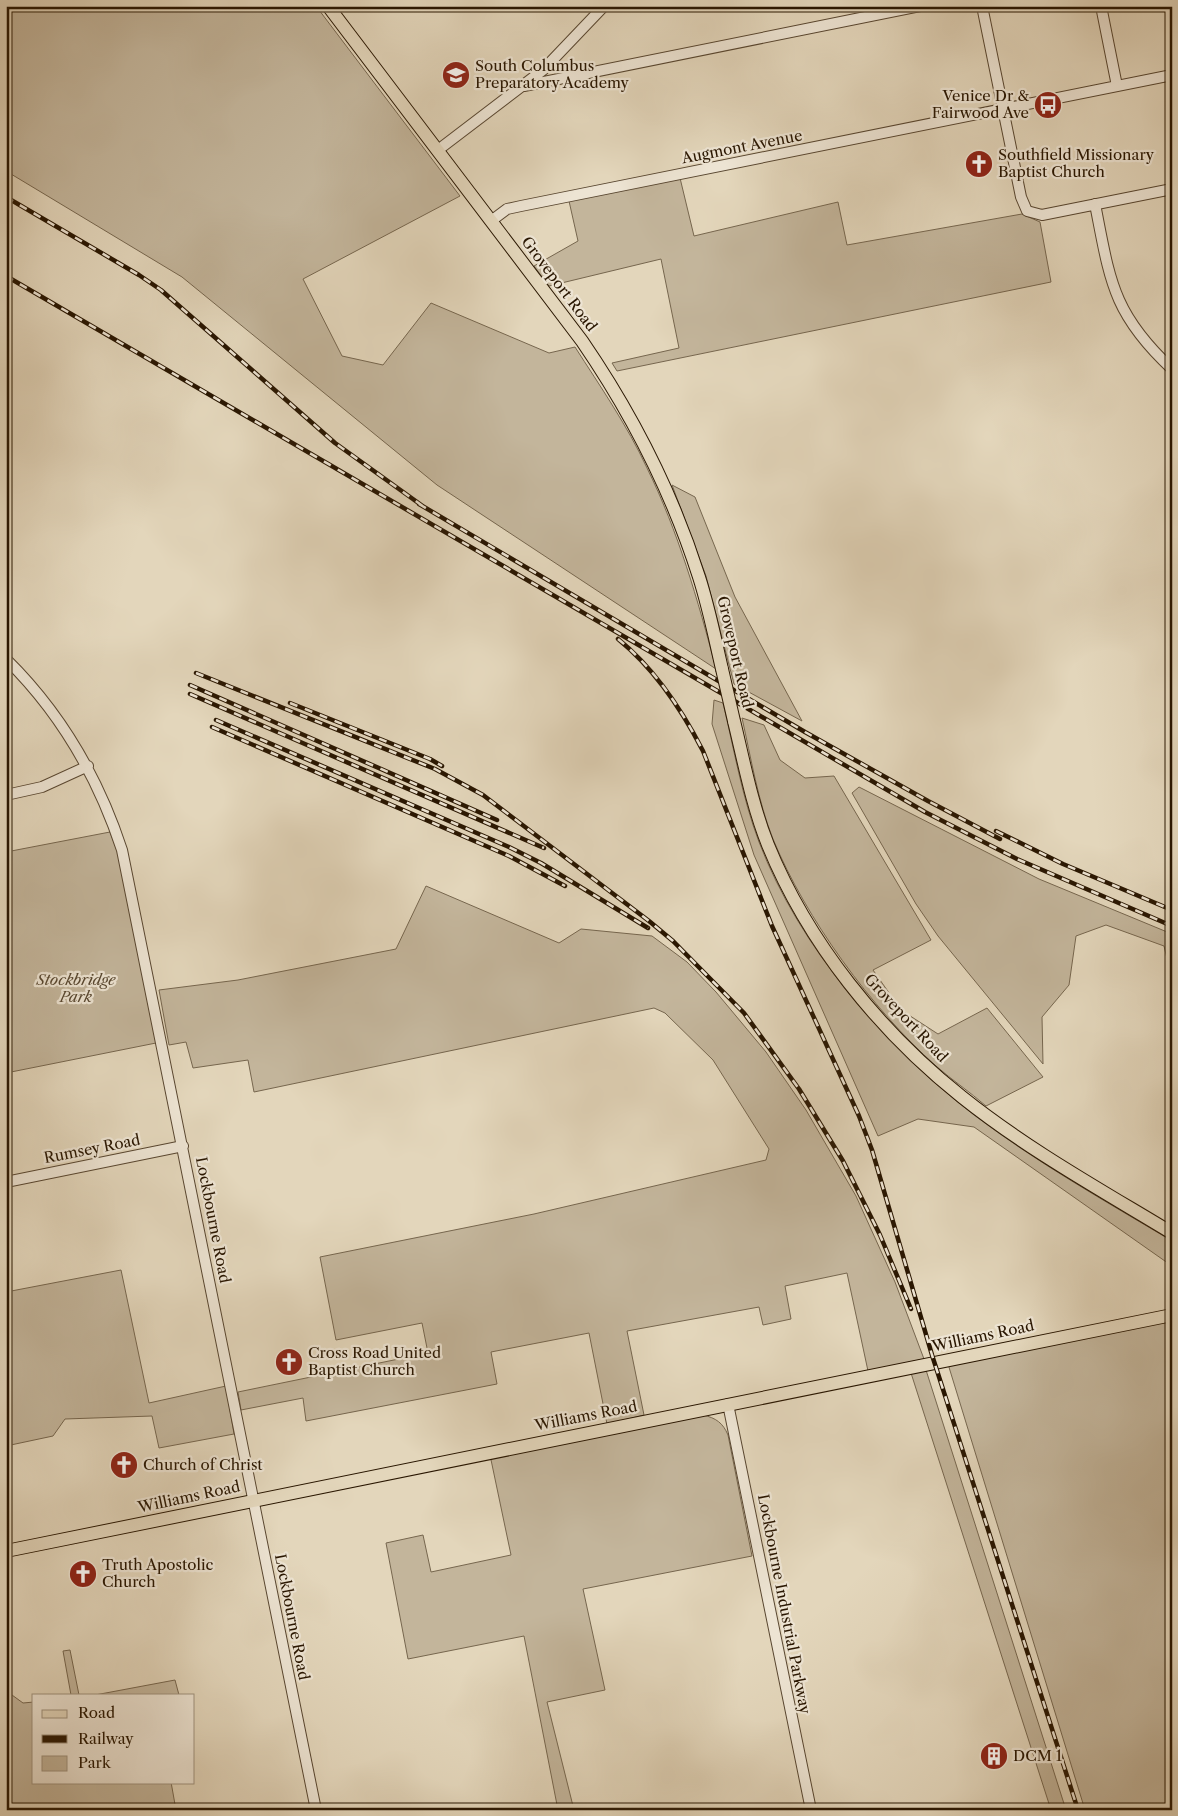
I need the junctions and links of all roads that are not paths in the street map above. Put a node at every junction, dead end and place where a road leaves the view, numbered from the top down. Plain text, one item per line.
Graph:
1 (328, 6) edge
2 (604, 6) edge
3 (920, 6) edge
4 (982, 6) edge
5 (1101, 6) edge
6 (1172, 75) edge
7 (524, 86) junction
8 (1117, 86) junction
9 (1003, 109) junction
10 (438, 150) junction
11 (1172, 189) edge
12 (1095, 204) junction
13 (491, 221) junction
14 (1172, 369) edge
15 (8, 664) edge
16 (88, 766) junction
17 (6, 795) edge
18 (183, 1146) junction
19 (6, 1182) edge
20 (1172, 1233) edge
21 (1172, 1315) edge
22 (728, 1404) junction
23 (253, 1500) junction
24 (6, 1551) edge
25 (316, 1810) edge
26 (811, 1810) edge

1 - 10 main road, Groveport Road
2 - 7 street
3 - 7 street
4 - 9 street
5 - 8 street
6 - 8 street, Augmont Avenue
7 - 10 street
8 - 9 street, Augmont Avenue
9 - 12 street
9 - 13 street, Augmont Avenue
10 - 13 main road, Groveport Road
11 - 12 street
12 - 14 street
13 - 20 main road, Groveport Road, bridge
15 - 16 street, Lockbourne Road
16 - 17 street
16 - 18 street, Lockbourne Road
18 - 19 street, Rumsey Road
18 - 23 street, Lockbourne Road
21 - 22 main road, Williams Road
22 - 23 main road, Williams Road
22 - 26 street, Lockbourne Industrial Parkway
23 - 24 main road, Williams Road
23 - 25 street, Lockbourne Road

